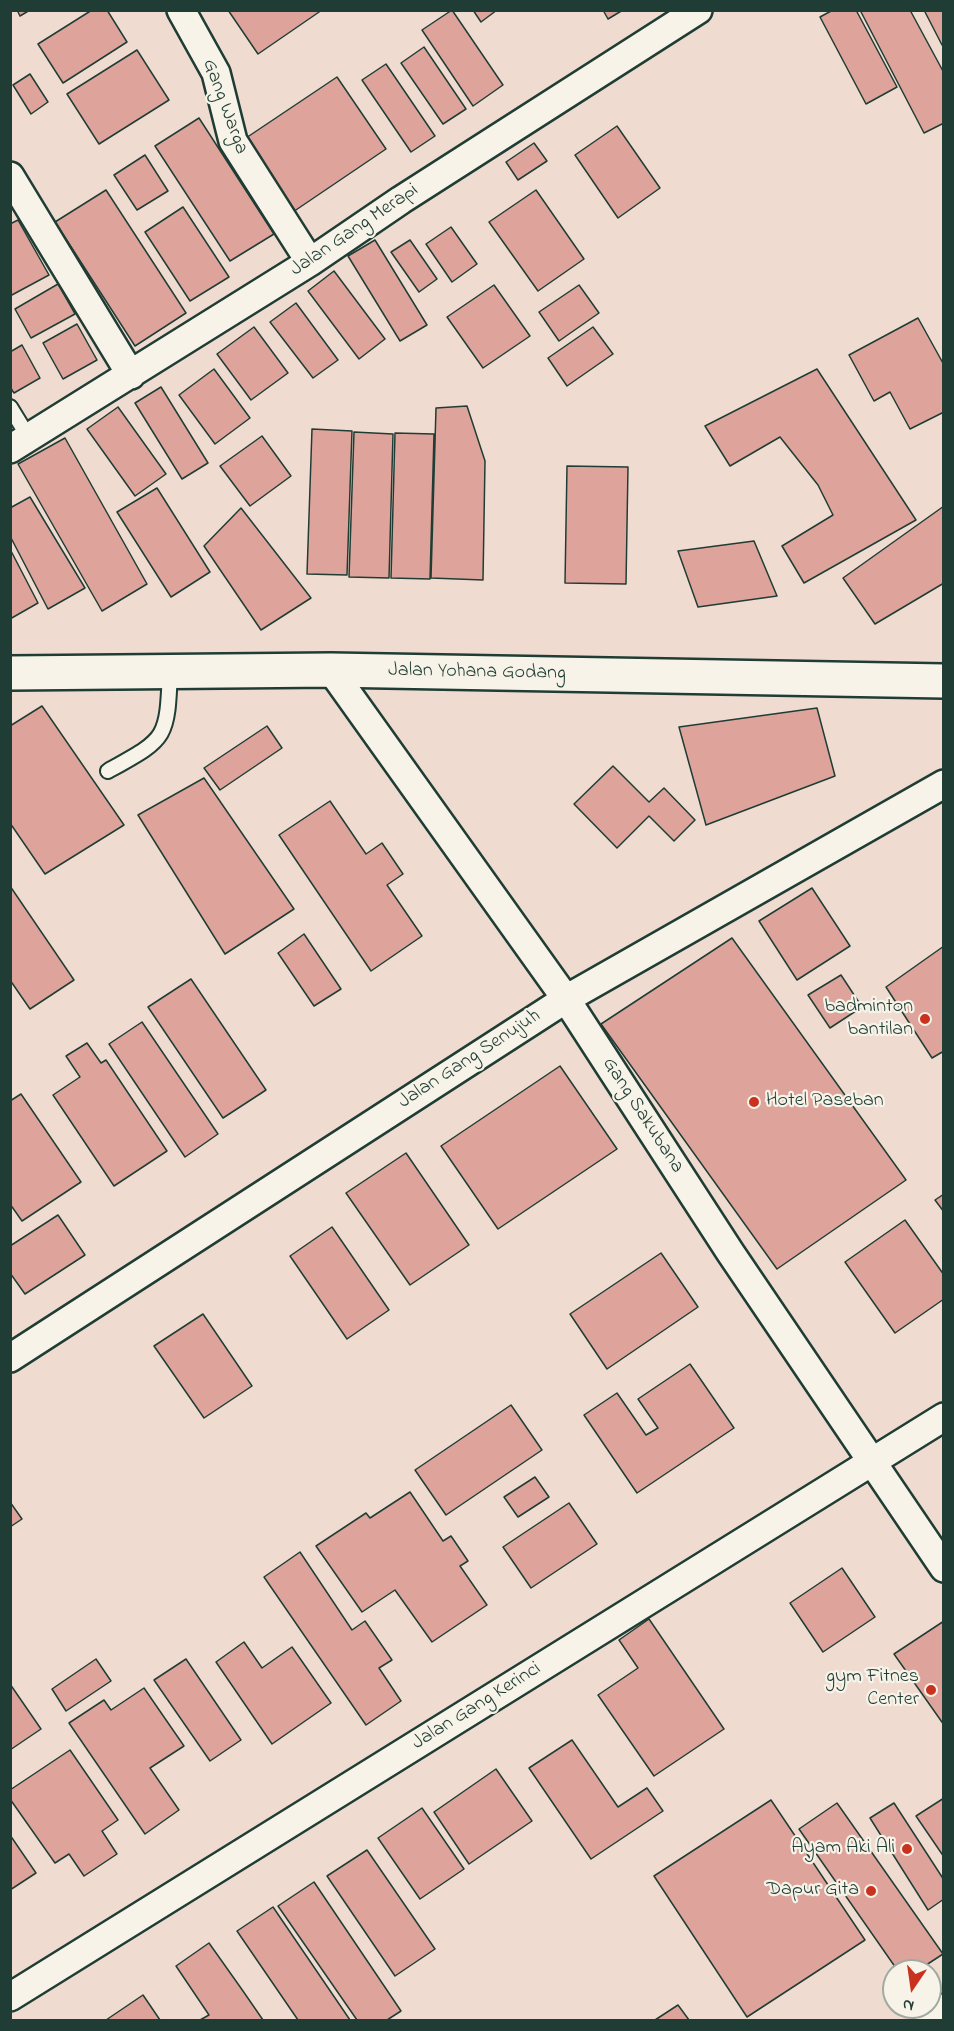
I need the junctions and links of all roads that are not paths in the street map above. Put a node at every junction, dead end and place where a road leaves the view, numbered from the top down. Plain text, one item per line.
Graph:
1 (181, 10) edge
2 (698, 10) edge
3 (10, 176) edge
4 (310, 262) junction
5 (131, 375) junction
6 (10, 407) edge
7 (20, 443) edge
8 (332, 670) junction
9 (170, 671) junction
10 (10, 673) edge
11 (944, 681) edge
12 (108, 771) dead end
13 (944, 784) edge
14 (566, 999) junction
15 (10, 1358) edge
16 (944, 1417) edge
17 (872, 1463) junction
18 (944, 1568) edge
19 (10, 1997) edge
20 (944, 2012) edge
21 (931, 2020) edge

1 - 4 street, Gang Warga
2 - 4 street, Jalan Gang Merapi
3 - 5 street
4 - 5 street, Jalan Gang Merapi
5 - 7 street, Jalan Gang Merapi
6 - 7 lane
8 - 9 main road, Jalan Yohana Godang
8 - 11 main road, Jalan Yohana Godang
8 - 14 street, Gang Sakubana
9 - 10 main road, Jalan Yohana Godang
9 - 12 lane
13 - 14 street, Jalan Gang Senujuh
14 - 15 street, Jalan Gang Senujuh
14 - 17 street, Gang Sakubana
16 - 17 street, Jalan Gang Kerinci
17 - 18 street, Gang Sakubana
17 - 19 street, Jalan Gang Kerinci
20 - 21 main road

